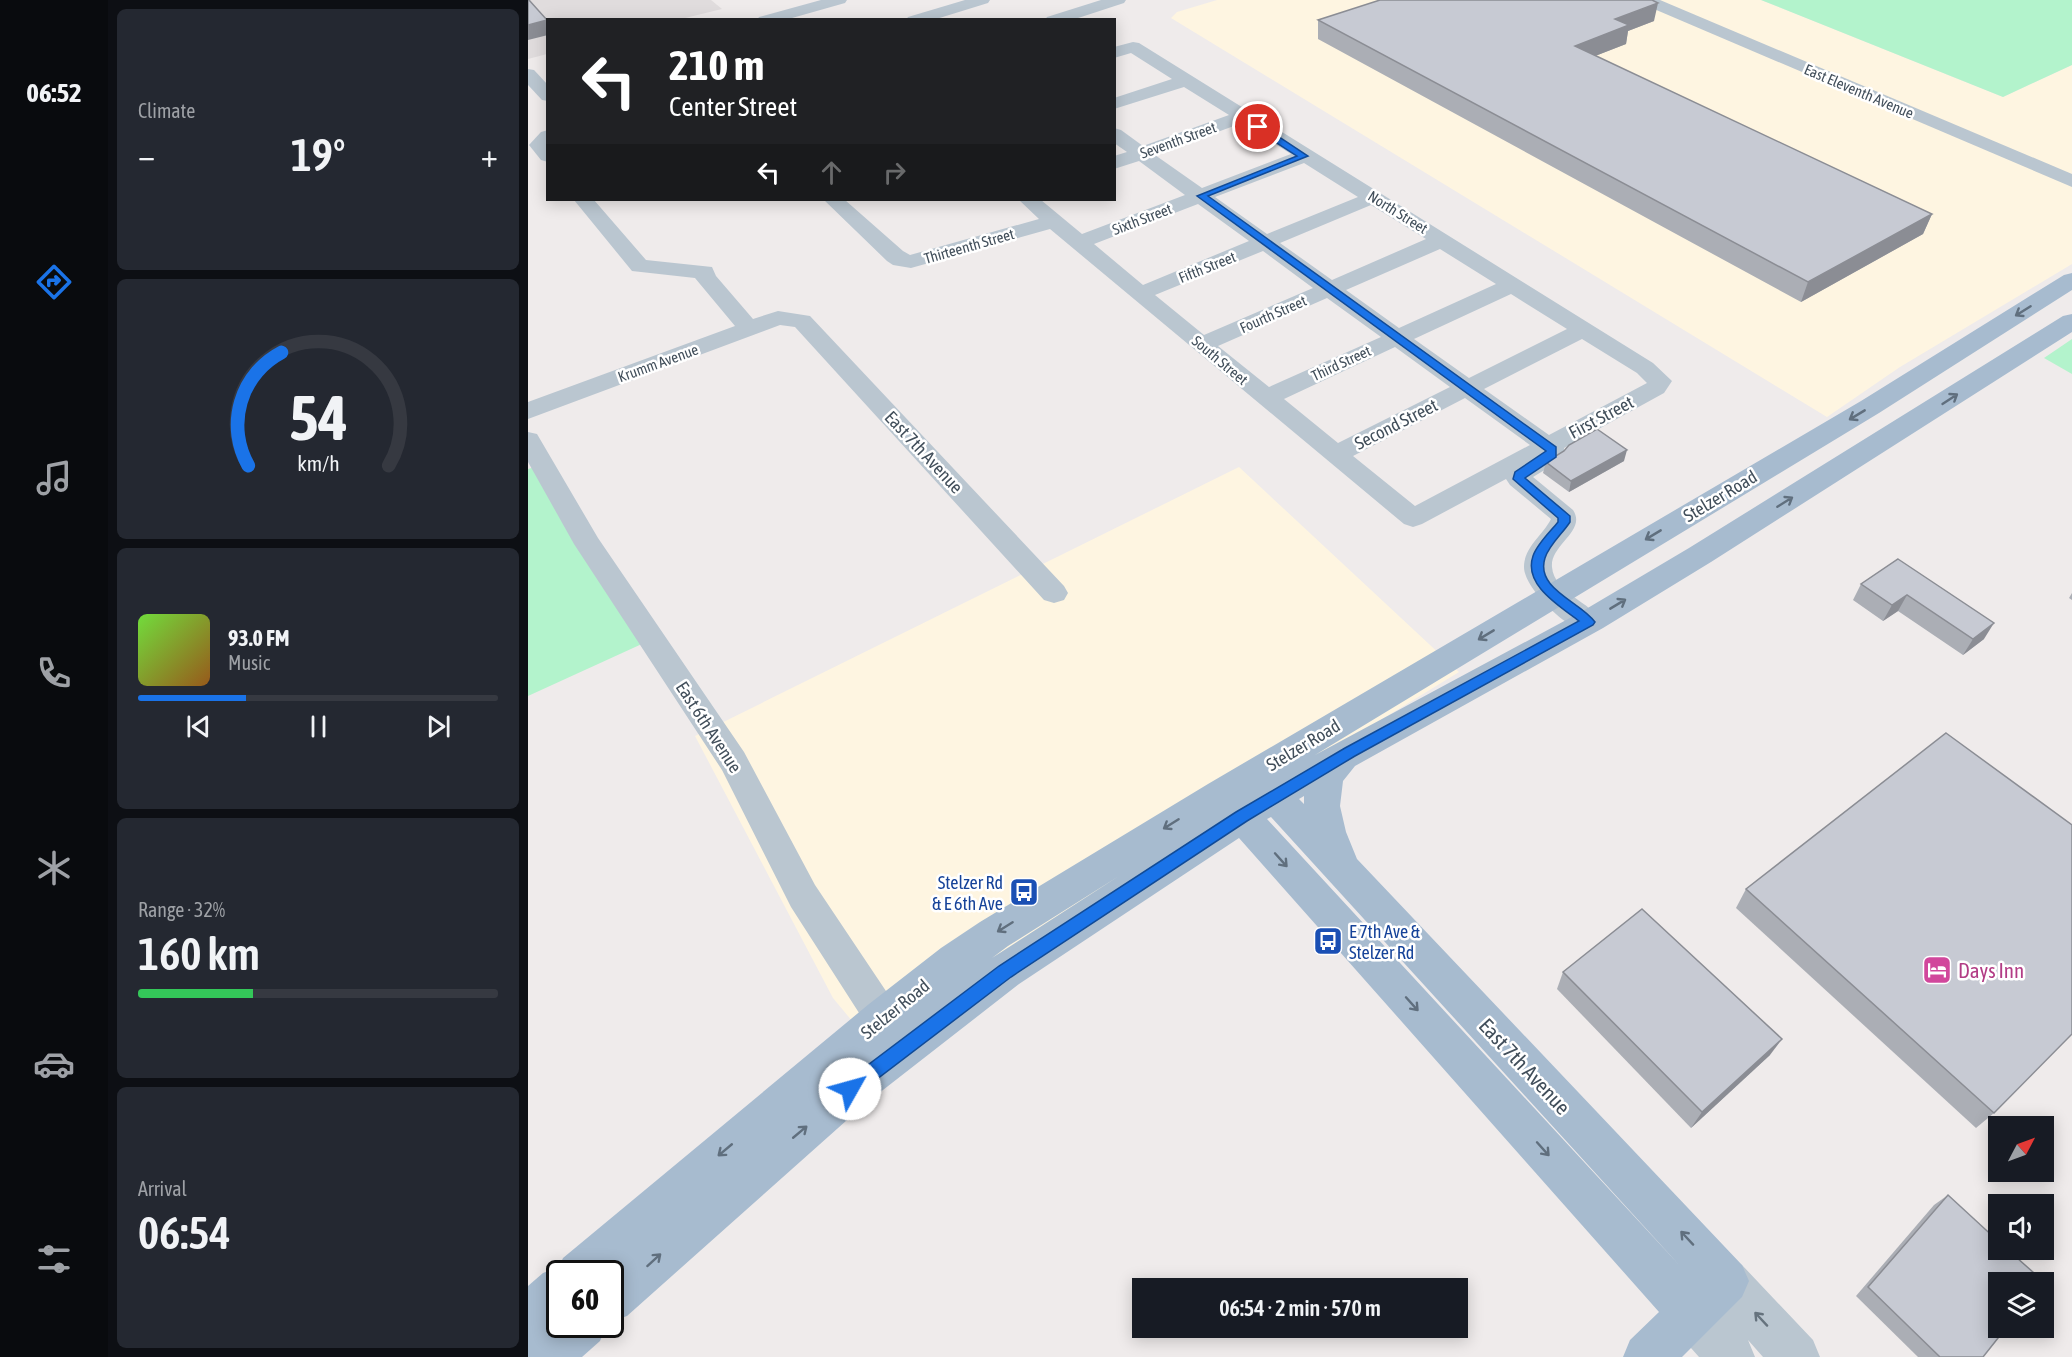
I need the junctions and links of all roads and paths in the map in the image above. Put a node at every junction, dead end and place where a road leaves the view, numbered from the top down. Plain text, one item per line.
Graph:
1 (839, 0) edge
2 (923, 0) edge
3 (982, 0) edge
4 (1118, 0) edge
5 (1646, 0) edge
6 (945, 16) edge
7 (772, 18) edge
8 (930, 18) edge
9 (1060, 18) edge
10 (1124, 50) edge
11 (531, 67) edge
12 (1184, 81) junction
13 (546, 93) edge
14 (1116, 103) edge
15 (1242, 117) junction
16 (1116, 135) edge
17 (546, 138) edge
18 (1141, 153) junction
19 (546, 154) edge
20 (1304, 156) junction
21 (1116, 161) edge
22 (2072, 181) edge
23 (1202, 196) junction
24 (1374, 197) junction
25 (585, 201) edge
26 (835, 201) edge
27 (1030, 201) edge
28 (1054, 221) junction
29 (1442, 240) junction
30 (1081, 242) junction
31 (1266, 242) junction
32 (2072, 280) edge
33 (1514, 284) junction
34 (1330, 289) junction
35 (1140, 294) junction
36 (789, 318) joint
37 (2072, 321) edge
38 (748, 329) junction
39 (1584, 329) junction
40 (1397, 337) junction
41 (1203, 344) junction
42 (1660, 381) joint
43 (1467, 389) junction
44 (1266, 398) junction
45 (528, 411) edge
46 (528, 440) edge
47 (1547, 446) junction
48 (1336, 454) junction
49 (1413, 518) joint
50 (1054, 593) dead end
51 (1554, 594) junction
52 (1588, 622) junction
53 (1350, 752) junction
54 (1247, 795) junction
55 (1378, 909) junction
56 (883, 1018) junction
57 (596, 1260) edge
58 (1726, 1281) junction
59 (624, 1287) edge
60 (546, 1302) edge
61 (1692, 1313) junction
62 (528, 1317) edge
63 (567, 1338) edge
64 (546, 1357) edge
65 (1647, 1357) edge
66 (1731, 1357) edge
67 (1796, 1357) edge

1 - 7 street
2 - 6 street
3 - 6 street
4 - 9 street
5 - 22 street, East Eleventh Avenue
6 - 8 street
10 - 12 street, North Street
11 - 13 street
12 - 14 street
12 - 15 street, North Street
15 - 18 street, Seventh Street
15 - 20 street, North Street
16 - 18 street
17 - 19 street
18 - 21 street, Seventh Street
18 - 23 street
20 - 23 street, Sixth Street
20 - 24 street, North Street
23 - 30 street, Sixth Street
23 - 31 street
24 - 29 street, North Street
24 - 31 street, Fifth Street
25 - 38 street
26 - 28 street, Thirteenth Street
27 - 28 street, South Street
28 - 30 street, South Street
29 - 33 street, North Street
29 - 34 street, Fourth Street
30 - 35 street, South Street
31 - 34 street
31 - 35 street, Fifth Street
32 -> 51 main road, Stelzer Road
33 - 39 street, North Street
33 - 40 street, Third Street
34 - 40 street
34 - 41 street, Fourth Street
35 - 41 street, South Street
36 - 38 street, Krumm Avenue
36 - 50 street, East 7th Avenue
52 -> 37 main road, Stelzer Road
38 - 45 street, Krumm Avenue
39 - 42 street, North Street
39 - 43 street, Second Street
40 - 43 street
40 - 44 street, Third Street
41 - 44 street, South Street
42 - 47 street, First Street
43 - 47 street
43 - 48 street, Second Street
44 - 48 street, South Street
46 - 56 street, East 6th Avenue
47 - 49 street, First Street
47 - 51 street
48 - 49 street, South Street
51 - 52 street
51 -> 54 main road, Stelzer Road
52 - 53 main road, Stelzer Road
53 - 54 main road, Stelzer Road
53 - 55 main road
54 - 55 main road, East 7th Avenue
54 -> 56 main road, Stelzer Road
59 -> 54 main road, Stelzer Road
54 -> 61 main road
58 -> 55 main road, East 7th Avenue
56 -> 57 main road, Stelzer Road
58 - 61 main road
67 -> 58 street, East 7th Avenue
60 - 62 main road
61 - 65 main road
61 - 66 street
63 - 64 main road

